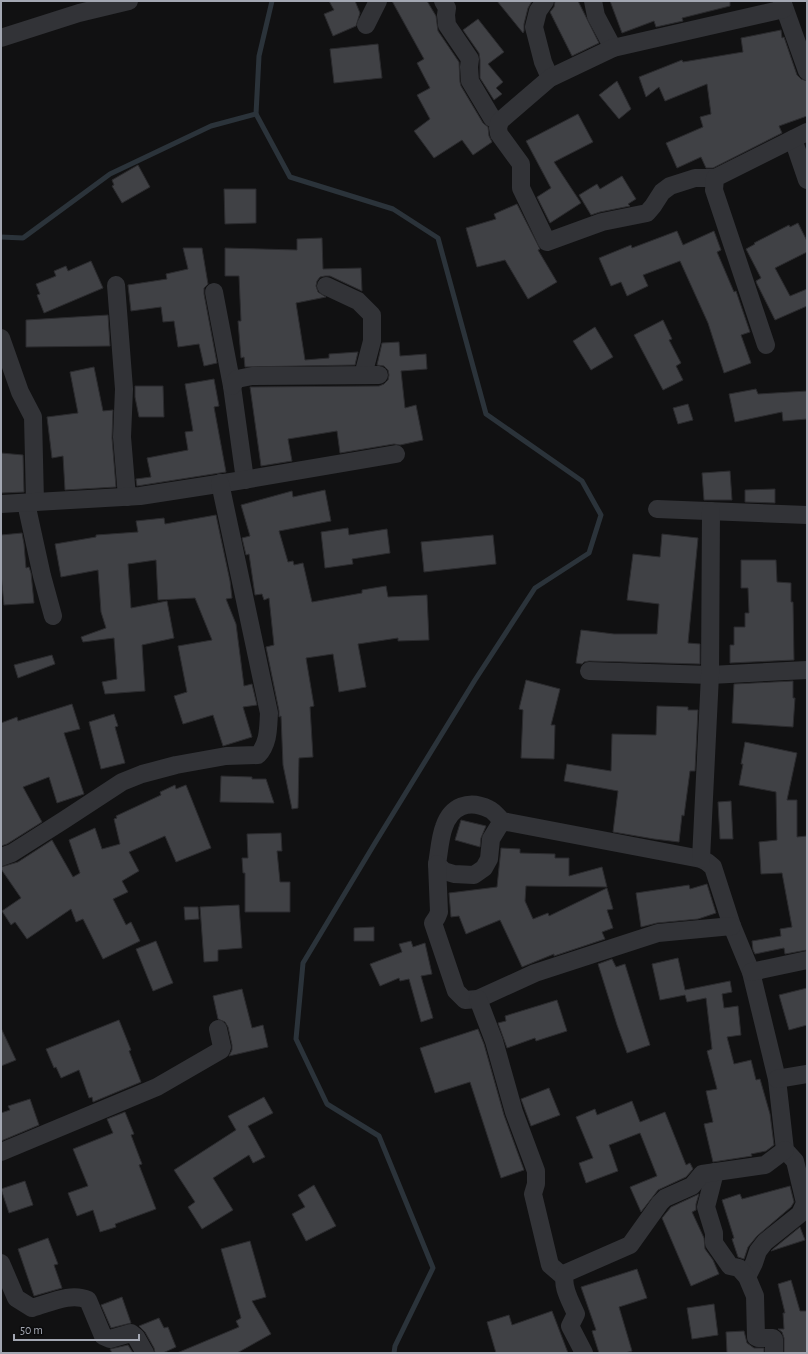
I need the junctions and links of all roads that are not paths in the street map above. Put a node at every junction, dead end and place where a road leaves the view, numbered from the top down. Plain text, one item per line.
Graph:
1 (129, 1) edge
2 (378, 1) edge
3 (443, 1) edge
4 (545, 1) edge
5 (593, 1) edge
6 (783, 5) edge
7 (366, 25) dead end
8 (1, 38) edge
9 (613, 48) junction
10 (807, 71) edge
11 (550, 78) junction
12 (500, 121) junction
13 (800, 135) edge
14 (715, 178) junction
15 (807, 180) edge
16 (116, 285) dead end
17 (326, 286) dead end
18 (214, 292) dead end
19 (1, 338) edge
20 (766, 345) dead end
21 (232, 386) junction
22 (396, 454) dead end
23 (244, 480) junction
24 (220, 483) junction
25 (126, 497) junction
26 (30, 503) junction
27 (1, 504) edge
28 (657, 509) dead end
29 (711, 511) junction
30 (807, 515) edge
31 (53, 616) dead end
32 (807, 670) edge
33 (589, 671) dead end
34 (710, 675) junction
35 (502, 822) junction
36 (1, 857) edge
37 (700, 859) junction
38 (437, 864) junction
39 (732, 926) junction
40 (807, 960) edge
41 (751, 972) junction
42 (478, 999) junction
43 (218, 1029) dead end
44 (807, 1074) edge
45 (777, 1078) junction
46 (1, 1152) edge
47 (796, 1157) edge
48 (715, 1172) junction
49 (1, 1263) edge
50 (564, 1277) junction
51 (747, 1277) junction
52 (145, 1353) edge
53 (584, 1353) edge
54 (774, 1353) edge

1 - 8 street
2 - 7 street
3 - 12 street
4 - 11 street
5 - 9 street
6 - 9 street
6 - 10 street
9 - 11 street
11 - 12 street
12 - 14 street
13 - 14 street
13 - 15 street
14 - 20 street
16 - 25 street
17 - 21 street
18 - 21 street
19 - 26 street
21 - 23 street
22 - 23 street
23 - 24 street
24 - 25 street
24 - 36 street
25 - 26 street
26 - 27 street
26 - 31 street
28 - 29 street
29 - 30 street
29 - 34 street
32 - 34 street
33 - 34 street
34 - 37 street
35 - 37 street
35 - 38 street
35 - 38 street
37 - 39 street
38 - 42 street
39 - 41 street
39 - 42 street
40 - 41 street
41 - 45 street
42 - 50 street
43 - 46 street
44 - 45 street
45 - 47 street
47 - 48 street
47 - 51 street
48 - 50 street
48 - 51 street
49 - 52 street
50 - 53 street
51 - 54 street

